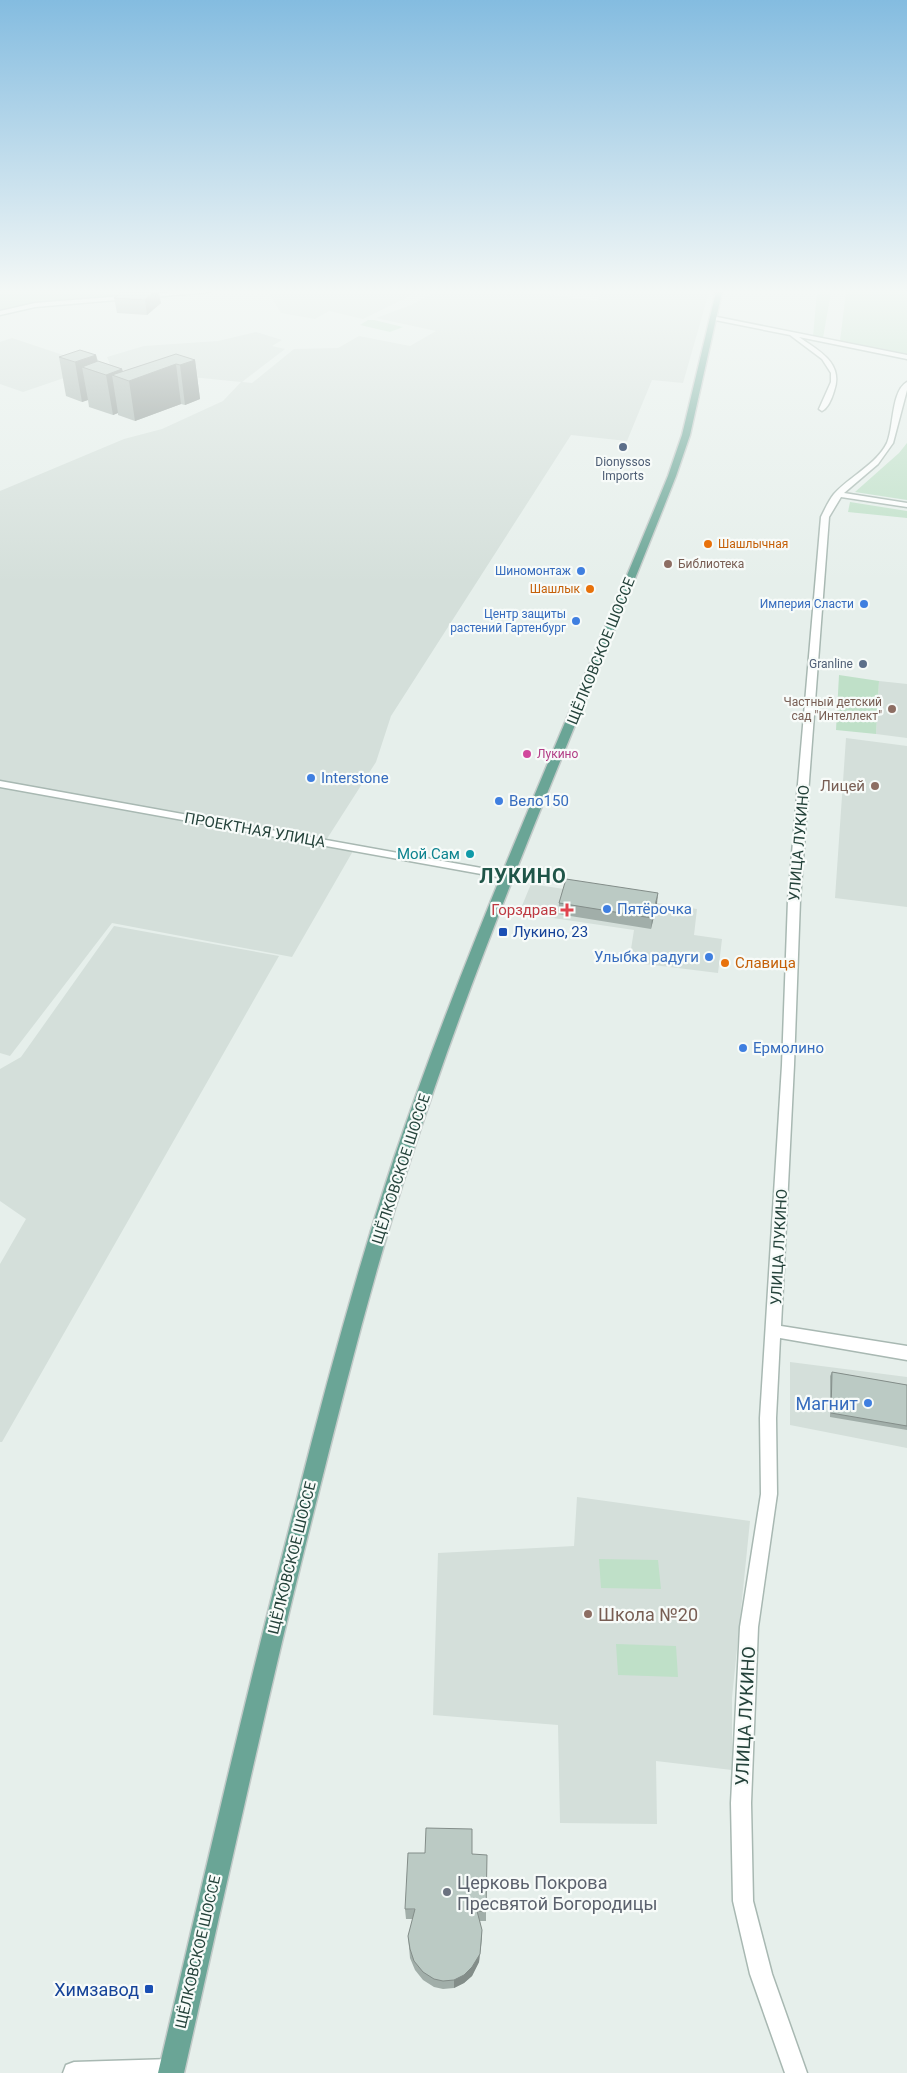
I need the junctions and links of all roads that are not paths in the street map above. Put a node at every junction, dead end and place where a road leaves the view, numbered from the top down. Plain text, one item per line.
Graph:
1 (696, 389) edge
2 (833, 389) edge
3 (905, 389) edge
4 (822, 409) dead end
5 (838, 494) junction
6 (907, 505) edge
7 (0, 784) edge
8 (509, 876) junction
9 (775, 1331) junction
10 (907, 1353) edge
11 (171, 2071) edge
12 (74, 2073) edge
13 (796, 2073) edge

1 - 8 main road, ЩЁЛКОВСКОЕ ШОССЕ
2 - 4 street
3 - 5 street, УЛИЦА ЛУКИНО
5 - 6 street
5 - 9 street, УЛИЦА ЛУКИНО
7 - 8 street, ПРОЕКТНАЯ УЛИЦА
8 - 11 main road, ЩЁЛКОВСКОЕ ШОССЕ
9 - 10 street
9 - 13 street, УЛИЦА ЛУКИНО
11 - 12 street

